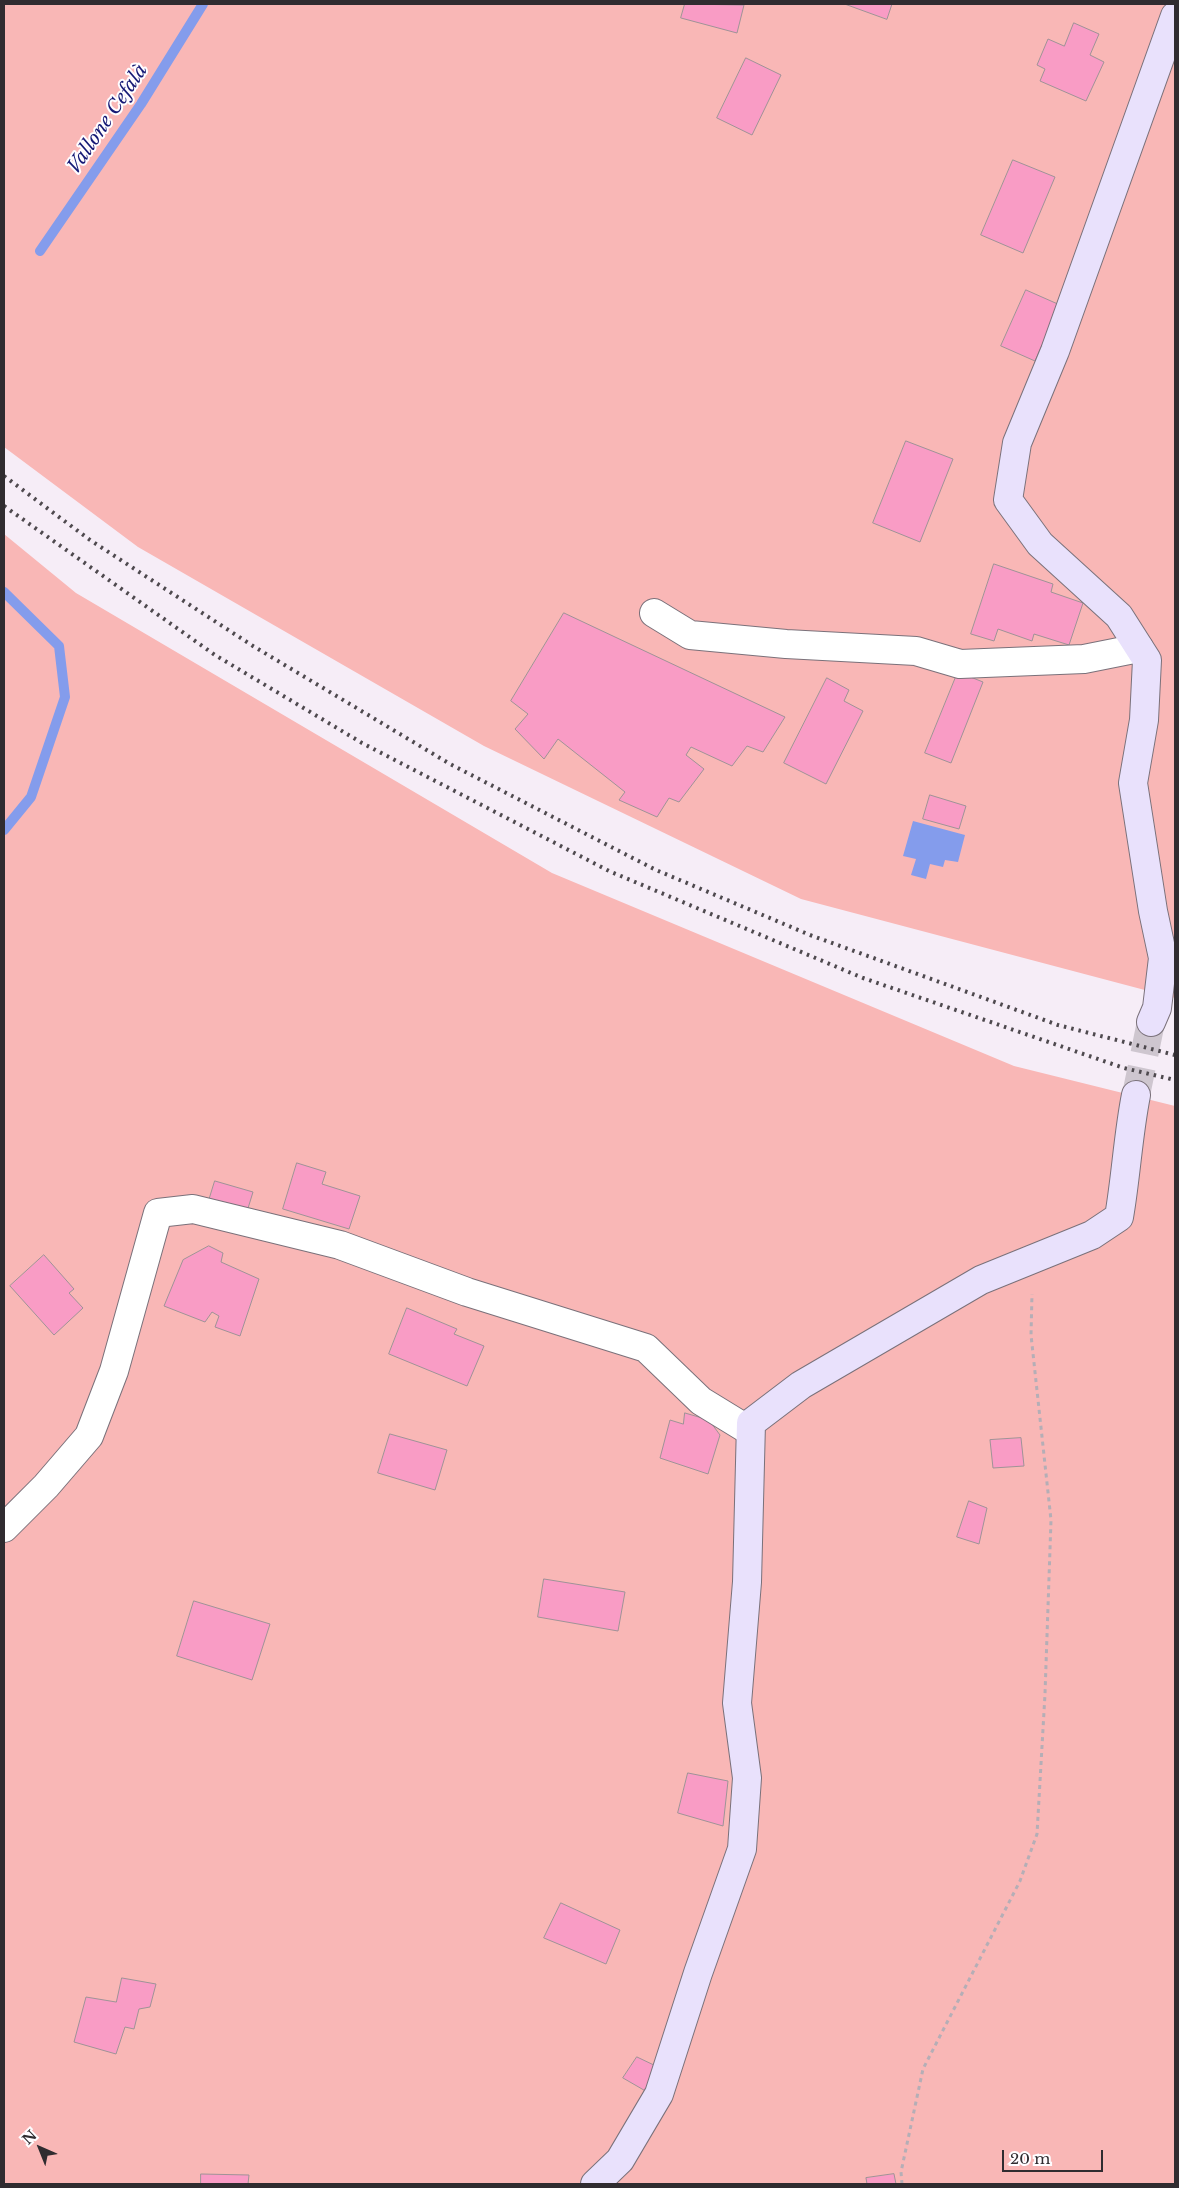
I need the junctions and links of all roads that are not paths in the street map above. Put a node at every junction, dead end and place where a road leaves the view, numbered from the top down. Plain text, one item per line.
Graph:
1 (1175, 16) edge
2 (654, 613) dead end
3 (1139, 648) junction
4 (1151, 1022) tunnel mouth
5 (1136, 1095) tunnel mouth
6 (750, 1431) junction
7 (4, 1528) edge
8 (595, 2184) edge

1 - 3 street
2 - 3 street
3 - 4 street
5 - 6 street
6 - 7 street
6 - 8 street

